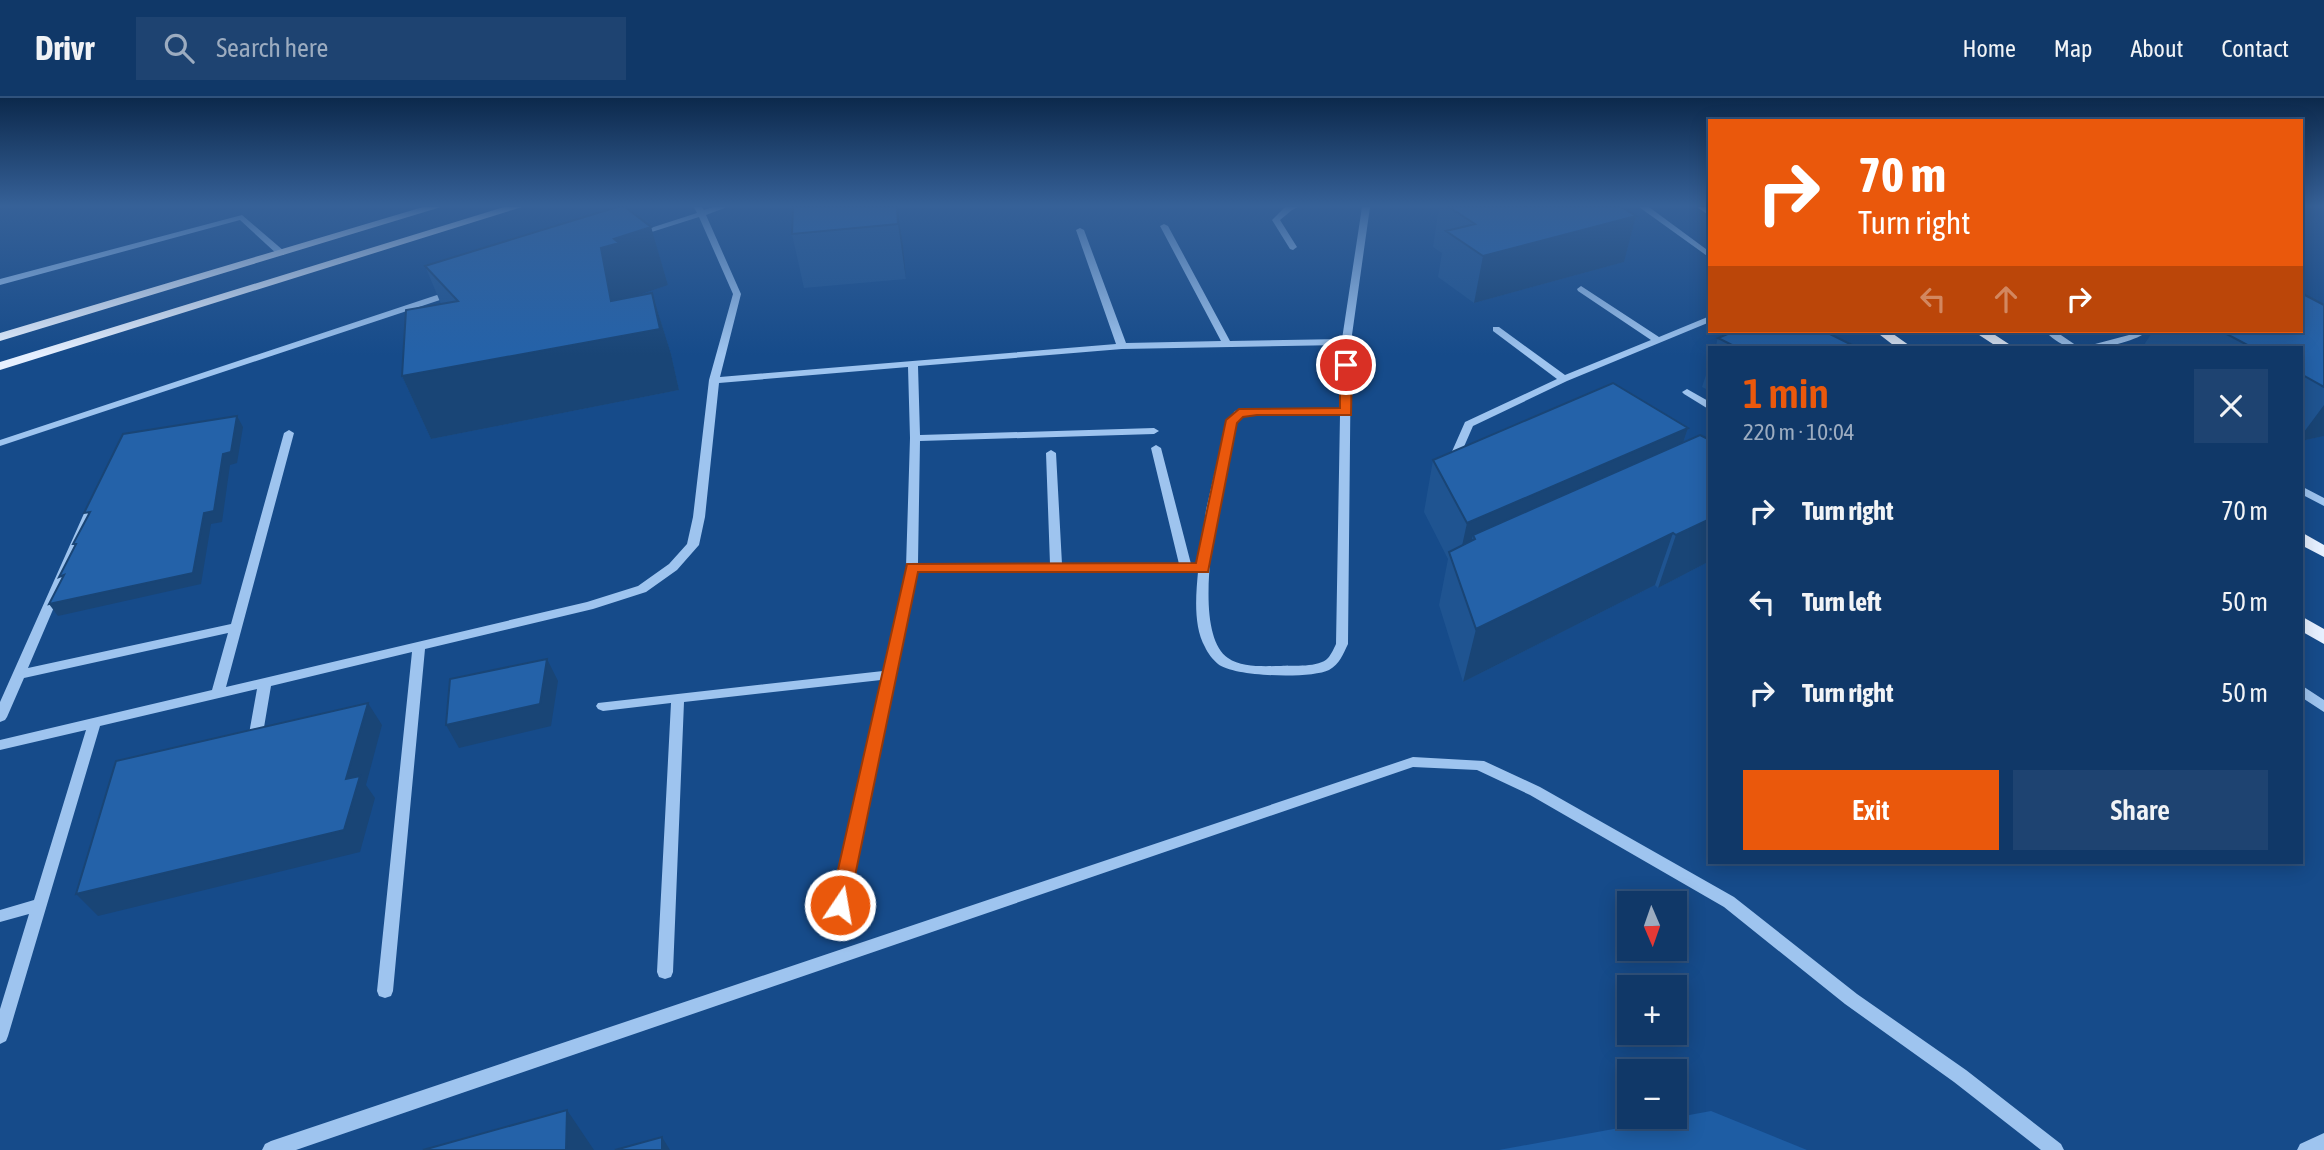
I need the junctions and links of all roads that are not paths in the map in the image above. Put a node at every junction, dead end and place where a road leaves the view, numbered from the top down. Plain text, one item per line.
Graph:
1 (96, 256) edge
2 (271, 256) edge
3 (357, 256) edge
4 (720, 256) edge
5 (1089, 256) edge
6 (1180, 256) edge
7 (1359, 256) edge
8 (0, 282) edge
9 (465, 288) edge
10 (1581, 289) dead end
11 (1708, 320) edge
12 (1496, 329) dead end
13 (1884, 333) edge
14 (1983, 333) edge
15 (2052, 333) edge
16 (2140, 333) edge
17 (0, 337) edge
18 (1657, 340) junction
19 (1346, 342) junction
20 (1226, 343) junction
21 (1122, 346) junction
22 (1903, 346) edge
23 (2004, 346) edge
24 (2073, 346) edge
25 (2094, 346) edge
26 (913, 365) junction
27 (0, 366) edge
28 (1563, 379) junction
29 (714, 380) junction
30 (1687, 393) dead end
31 (1708, 406) edge
32 (1346, 412) junction
33 (1154, 431) dead end
34 (289, 433) dead end
35 (915, 438) junction
36 (0, 443) edge
37 (1156, 448) dead end
38 (1051, 453) dead end
39 (1448, 472) edge
40 (2303, 490) edge
41 (97, 495) edge
42 (2324, 503) edge
43 (2303, 538) edge
44 (2324, 552) edge
45 (912, 567) junction
46 (1056, 568) junction
47 (1186, 568) junction
48 (1203, 568) junction
49 (2303, 623) edge
50 (236, 627) junction
51 (2324, 638) edge
52 (419, 646) junction
53 (19, 674) junction
54 (889, 675) junction
55 (265, 681) junction
56 (2303, 691) edge
57 (218, 693) junction
58 (678, 698) junction
59 (603, 706) dead end
60 (2324, 706) edge
61 (0, 717) edge
62 (94, 722) junction
63 (0, 745) edge
64 (254, 745) edge
65 (39, 905) junction
66 (840, 905) dead end
67 (0, 916) edge
68 (665, 972) dead end
69 (385, 991) dead end
70 (0, 1036) edge
71 (2324, 1142) edge
72 (271, 1150) edge
73 (2055, 1150) edge
74 (2306, 1150) edge

1 - 8 street
2 - 17 main road
3 - 27 main road
4 - 29 street
5 - 21 street
6 - 20 street
7 - 19 street
9 - 36 street
10 - 18 street
11 - 18 street
12 - 28 street
13 - 22 main road
14 - 23 main road
15 - 24 street
16 - 25 street
18 - 28 street
19 - 20 street
19 - 32 street
20 - 21 street
21 - 26 street
26 - 29 street
26 - 35 street
28 - 39 street
29 - 52 street
30 - 31 street
32 - 48 street
32 - 48 street
33 - 35 street
34 - 50 street
35 - 45 street
37 - 47 street
38 - 46 street
40 - 42 street
41 - 53 street
43 - 44 main road
45 - 46 street
45 - 54 street
46 - 47 street
47 - 48 street
49 - 51 main road
50 - 53 street
50 - 57 street
52 - 55 street
52 - 69 street
53 - 61 street
54 - 58 street
54 - 66 street
55 - 57 street
55 - 64 street
56 - 60 street
57 - 62 street
58 - 59 street
58 - 68 street
62 - 63 street
62 - 65 street
65 - 67 street
65 - 70 street
71 - 74 street
72 - 73 street

